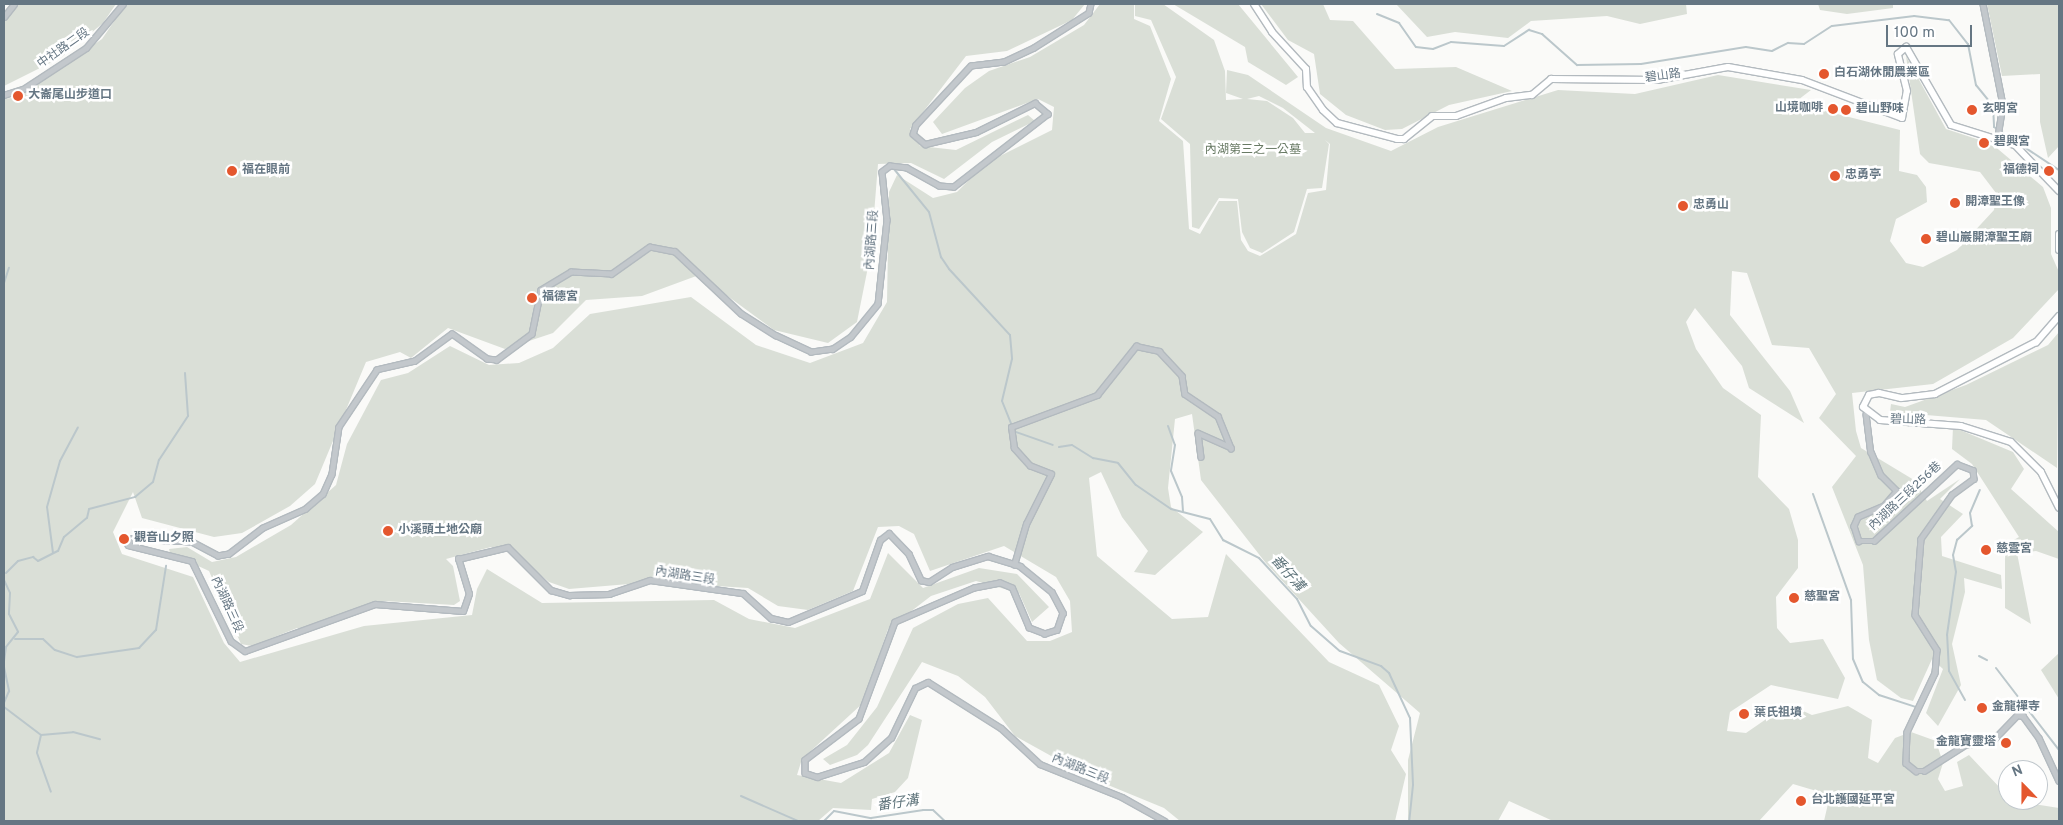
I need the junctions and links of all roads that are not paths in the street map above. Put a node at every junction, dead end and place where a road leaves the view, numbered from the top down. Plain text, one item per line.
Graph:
1 (14, 4) edge
2 (123, 4) edge
3 (1091, 4) edge
4 (1254, 4) edge
5 (1983, 4) edge
6 (4, 17) edge
7 (4, 95) edge
8 (1998, 136) junction
9 (2059, 191) edge
10 (2059, 234) edge
11 (2059, 250) edge
12 (2059, 316) edge
13 (1866, 414) junction
14 (1201, 457) dead end
15 (2059, 508) edge
16 (1014, 565) junction
17 (2059, 782) edge
18 (1165, 821) edge

1 - 6 street
2 - 7 street, 中社路二段
3 - 16 street, 內湖路三段
4 - 8 street, 碧山路
5 - 8 street
8 - 9 street, 碧山路
10 - 11 street
12 - 13 street, 碧山路
13 - 15 street, 碧山路
13 - 17 street, 內湖路三段256巷
14 - 16 street
16 - 18 street, 內湖路三段

